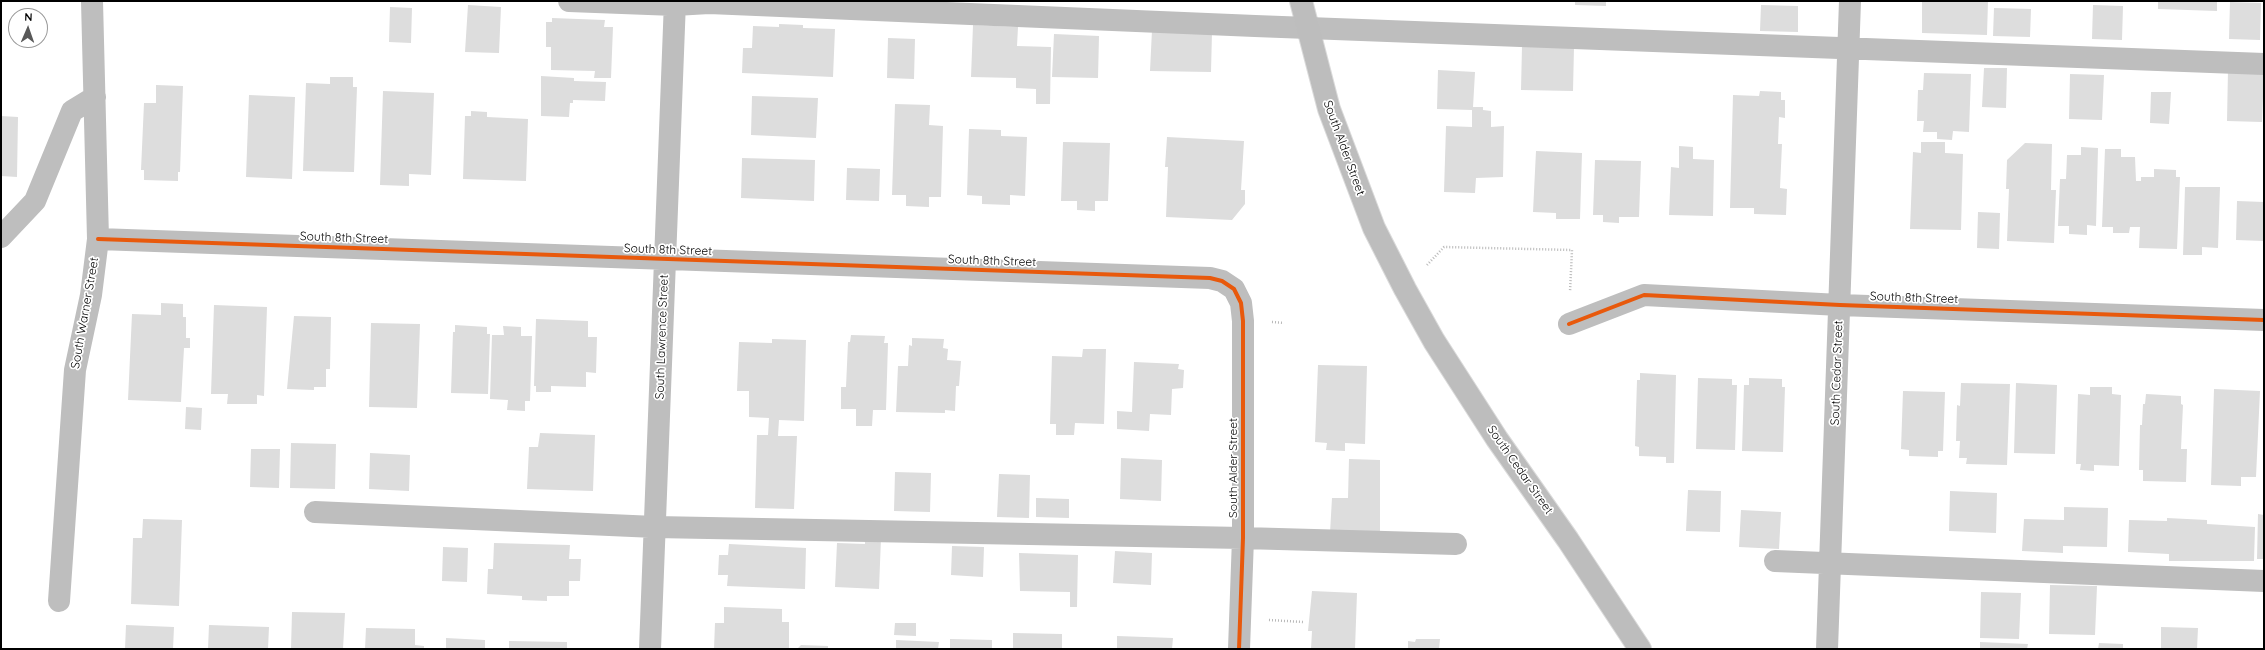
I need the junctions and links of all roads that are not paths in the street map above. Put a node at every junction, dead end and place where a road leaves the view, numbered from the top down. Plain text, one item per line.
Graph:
1 (92, 1) edge
2 (569, 1) edge
3 (1301, 1) edge
4 (1850, 1) edge
5 (675, 3) edge
6 (1306, 28) junction
7 (1848, 49) junction
8 (2264, 64) edge
9 (95, 97) junction
10 (1, 236) edge
11 (98, 239) junction
12 (665, 260) junction
13 (1234, 289) joint
14 (1405, 289) joint
15 (1840, 305) junction
16 (2264, 320) edge
17 (1569, 324) road end
18 (315, 512) dead end
19 (655, 527) junction
20 (1243, 538) junction
21 (1456, 544) dead end
22 (1775, 561) dead end
23 (1830, 563) junction
24 (2264, 581) edge
25 (59, 601) dead end
26 (650, 649) edge
27 (1239, 649) edge
28 (1640, 649) edge
29 (1827, 649) edge

1 - 9 street, South Warner Street
2 - 5 street
3 - 6 main road, South Alder Street
4 - 7 street, South Cedar Street
5 - 6 street
5 - 12 street, South Lawrence Street
6 - 7 street
6 - 14 main road, South Alder Street
7 - 8 street
7 - 15 street, South Cedar Street
9 - 10 street
9 - 11 street, South Warner Street
11 - 12 street, South 8th Street
11 - 25 street, South Warner Street
12 - 13 street, South 8th Street
12 - 19 street, South Lawrence Street
13 - 20 street, South Alder Street
14 - 28 main road, South Cedar Street
15 - 16 street, South 8th Street
15 - 17 street, South 8th Street
15 - 23 street, South Cedar Street
18 - 19 street
19 - 20 street
19 - 26 street, South Lawrence Street
20 - 21 street
20 - 27 street, South Alder Street
22 - 23 street
23 - 24 street
23 - 29 street, South Cedar Street

